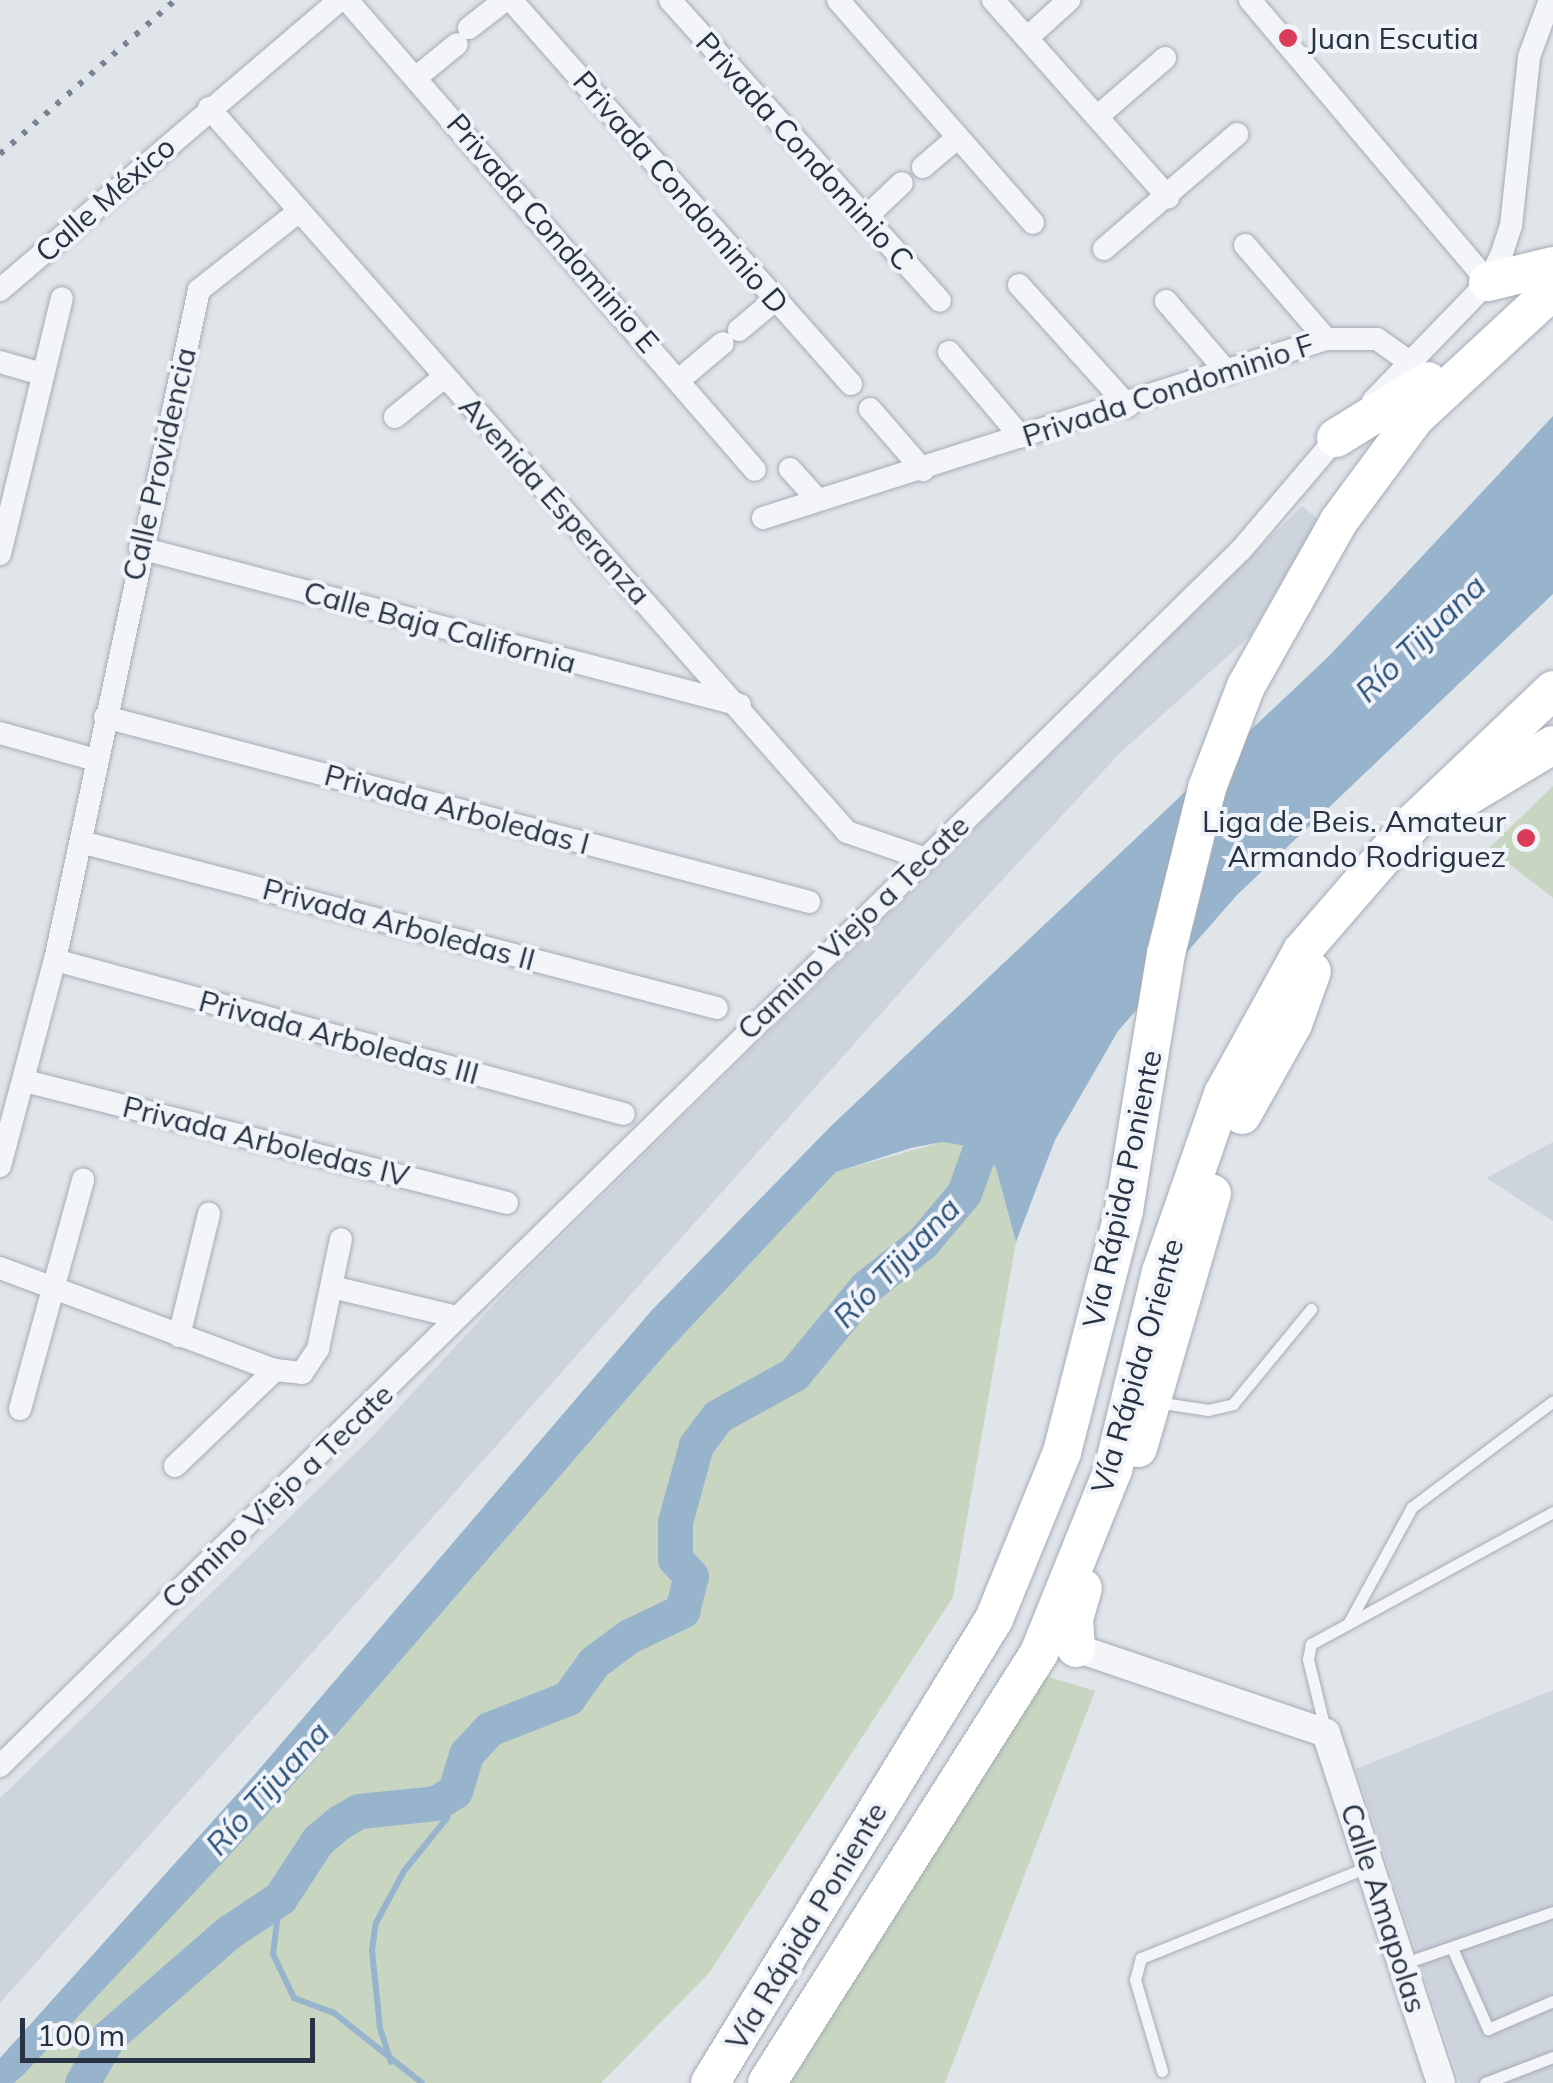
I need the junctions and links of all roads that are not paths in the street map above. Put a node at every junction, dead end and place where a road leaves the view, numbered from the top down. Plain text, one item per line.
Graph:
1 (344, 0) edge
2 (508, 0) edge
3 (670, 0) edge
4 (838, 0) edge
5 (993, 0) edge
6 (1069, 0) edge
7 (1550, 0) edge
8 (1258, 3) edge
9 (1027, 38) junction
10 (1165, 58) dead end
11 (418, 76) junction
12 (209, 108) junction
13 (1098, 117) junction
14 (1237, 134) dead end
15 (958, 136) junction
16 (923, 167) dead end
17 (902, 183) dead end
18 (1168, 197) junction
19 (297, 213) junction
20 (864, 220) junction
21 (1033, 222) dead end
22 (1246, 245) dead end
23 (1104, 249) dead end
24 (1553, 266) edge
25 (1488, 282) junction
26 (1020, 285) dead end
27 (0, 290) edge
28 (62, 298) dead end
29 (775, 300) junction
30 (940, 300) dead end
31 (1540, 300) edge
32 (1166, 301) dead end
33 (1326, 339) junction
34 (949, 352) dead end
35 (0, 362) edge
36 (1411, 363) junction
37 (1228, 373) junction
38 (42, 374) junction
39 (444, 377) junction
40 (679, 380) junction
41 (851, 384) dead end
42 (1128, 406) junction
43 (870, 409) dead end
44 (394, 418) dead end
45 (1021, 437) junction
46 (1336, 438) junction
47 (790, 469) dead end
48 (755, 470) dead end
49 (923, 470) junction
50 (818, 500) junction
51 (6, 505) edge
52 (763, 518) dead end
53 (140, 548) junction
54 (0, 554) edge
55 (1553, 690) edge
56 (740, 706) junction
57 (105, 718) junction
58 (0, 733) edge
59 (1553, 745) edge
60 (96, 760) junction
61 (1413, 823) junction
62 (81, 842) junction
63 (923, 858) junction
64 (808, 902) dead end
65 (1332, 915) junction
66 (54, 960) junction
67 (717, 1008) dead end
68 (25, 1081) junction
69 (624, 1114) dead end
70 (0, 1166) edge
71 (83, 1180) dead end
72 (507, 1203) dead end
73 (210, 1214) dead end
74 (341, 1240) dead end
75 (0, 1268) edge
76 (332, 1288) junction
77 (54, 1290) junction
78 (1311, 1308) dead end
79 (456, 1317) junction
80 (179, 1336) junction
81 (275, 1370) junction
82 (1553, 1401) edge
83 (1156, 1402) junction
84 (20, 1409) dead end
85 (175, 1466) dead end
86 (1553, 1512) edge
87 (1350, 1622) junction
88 (1076, 1648) joint
89 (1326, 1733) junction
90 (0, 1766) edge
91 (1370, 1866) junction
92 (1553, 1912) edge
93 (1452, 1948) junction
94 (1402, 1964) junction
95 (1553, 2002) edge
96 (1553, 2058) edge
97 (1162, 2071) dead end
98 (710, 2083) edge
99 (768, 2083) edge
100 (1441, 2083) edge
101 (1486, 2083) edge

1 - 11 street, Privada Condominio E
1 - 12 street, Calle México
2 - 11 street
2 - 29 street, Privada Condominio D
3 - 20 street, Privada Condominio C
4 - 15 street
5 - 9 street
6 - 9 street
7 - 25 street, Camino Viejo a Tecate
8 - 25 street
9 - 13 street
10 - 13 street
11 - 40 street, Privada Condominio E
12 - 19 street, Avenida Esperanza
12 - 27 street, Calle México
13 - 18 street
14 - 18 street
15 - 16 street
15 - 21 street
17 - 20 street
18 - 23 street
19 - 39 street, Avenida Esperanza
19 - 53 street, Calle Providencia
20 - 30 street, Privada Condominio C
22 - 33 street
24 - 25 highway
25 - 36 street, Camino Viejo a Tecate
26 - 42 street
28 - 38 street
29 - 40 street
29 - 41 street, Privada Condominio D
31 - 46 highway
31 - 98 highway, Vía Rápida Poniente
32 - 37 street
33 - 36 street, Privada Condominio F
33 - 37 street, Privada Condominio F
34 - 45 street
35 - 38 street
36 - 46 street, Camino Viejo a Tecate
37 - 42 street, Privada Condominio F
38 - 51 street
39 - 44 street
39 - 56 street, Avenida Esperanza
40 - 48 street, Privada Condominio E
42 - 45 street, Privada Condominio F
43 - 49 street
45 - 49 street, Privada Condominio F
46 - 63 street, Camino Viejo a Tecate
47 - 50 street
49 - 50 street, Privada Condominio F
50 - 52 street, Privada Condominio F
51 - 54 street
53 - 56 street, Calle Baja California
53 - 57 street, Calle Providencia
55 - 61 highway, Vía Rápida Oriente
56 - 63 street, Avenida Esperanza
57 - 60 street, Calle Providencia
57 - 64 street, Privada Arboledas I
58 - 60 street
59 - 61 highway
60 - 62 street, Calle Providencia
61 - 65 highway, Vía Rápida Oriente
62 - 66 street, Calle Providencia
62 - 67 street, Privada Arboledas II
63 - 79 street, Camino Viejo a Tecate
65 - 83 highway
65 - 99 highway, Vía Rápida Oriente
66 - 68 street, Calle Providencia
66 - 69 street, Privada Arboledas III
68 - 70 street, Calle Providencia
68 - 72 street, Privada Arboledas IV
71 - 77 street
73 - 80 street
74 - 76 street
75 - 77 street
76 - 79 street
76 - 81 street
77 - 80 street
77 - 84 street
78 - 83 lane
79 - 90 street, Camino Viejo a Tecate
80 - 81 street
81 - 85 street
82 - 87 lane
83 - 88 highway
86 - 87 lane
87 - 89 lane
88 - 89 street
89 - 91 street, Calle Amapolas
91 - 94 street, Calle Amapolas
91 - 97 lane
92 - 93 lane
93 - 94 lane
93 - 95 lane
94 - 100 street, Calle Amapolas
96 - 101 lane

